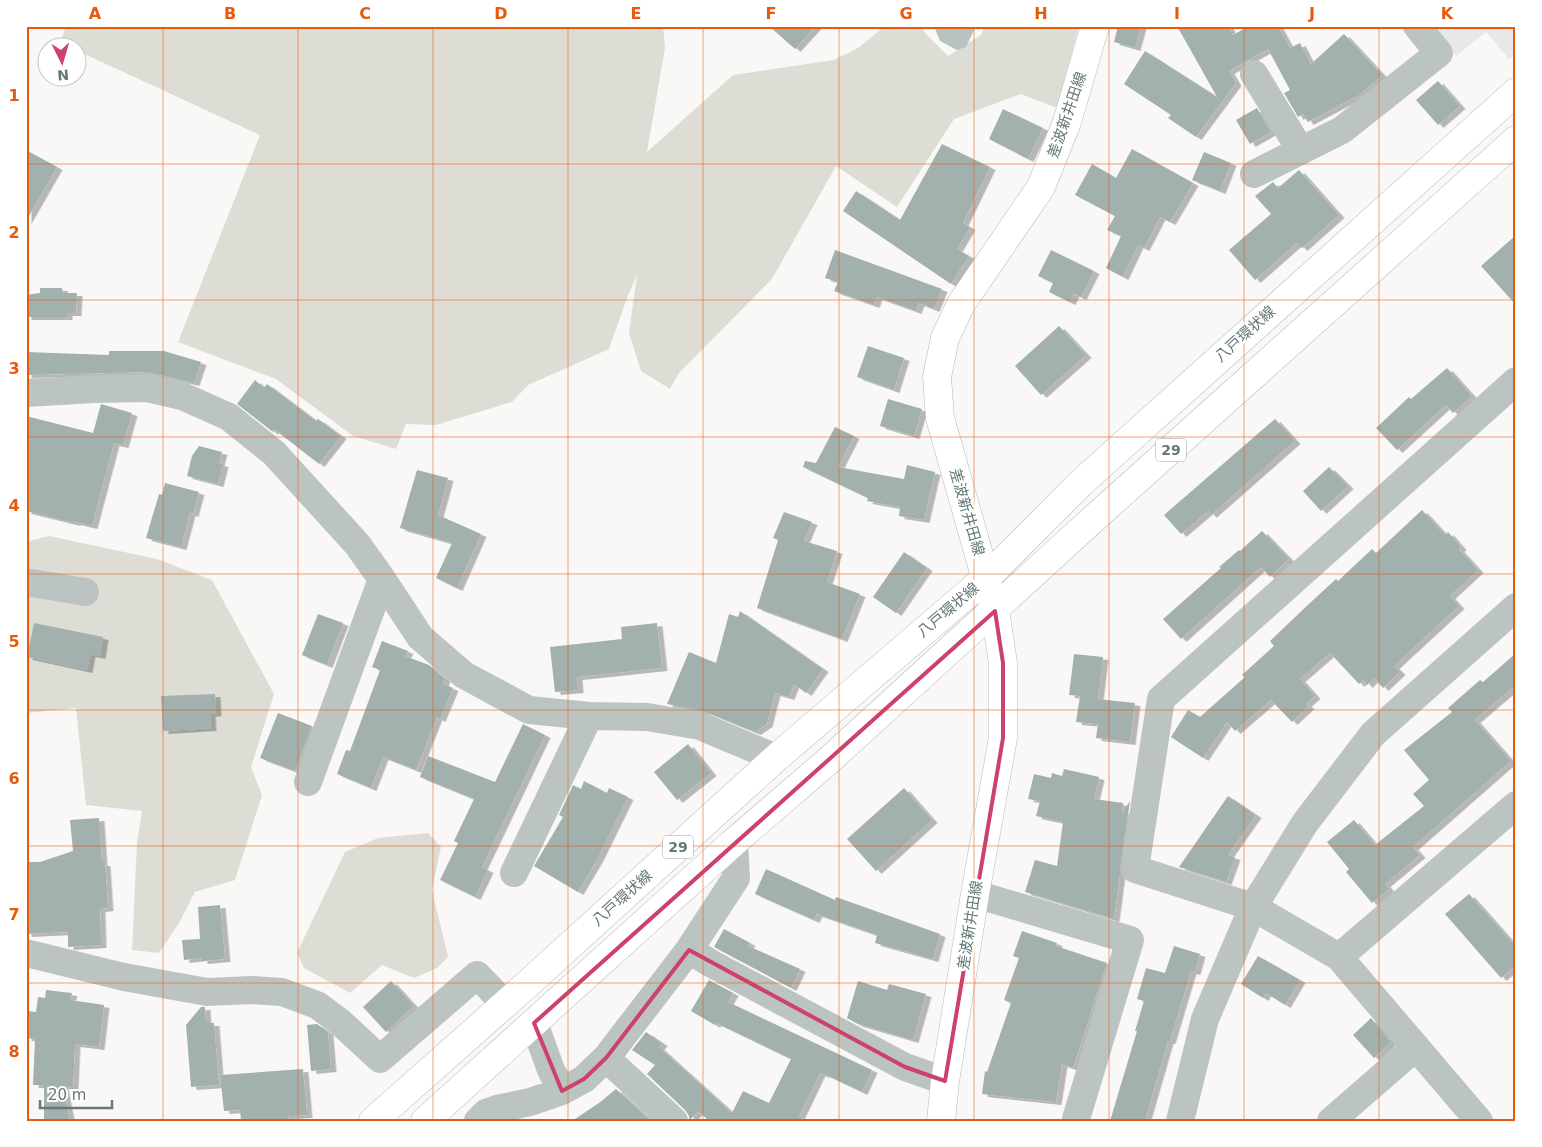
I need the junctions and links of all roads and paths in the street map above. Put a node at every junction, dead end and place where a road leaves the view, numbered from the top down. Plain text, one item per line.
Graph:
1 (1095, 26) edge
2 (1417, 26) edge
3 (1254, 74) dead end
4 (1516, 92) edge
5 (1516, 140) edge
6 (1300, 151) junction
7 (1254, 174) dead end
8 (1516, 380) edge
9 (26, 393) edge
10 (986, 578) junction
11 (382, 579) junction
12 (26, 582) edge
13 (85, 592) dead end
14 (1516, 607) edge
15 (995, 611) junction
16 (589, 716) junction
17 (776, 758) junction
18 (308, 782) dead end
19 (1516, 805) edge
20 (734, 842) junction
21 (514, 873) dead end
22 (974, 894) junction
23 (1253, 907) junction
24 (689, 950) junction
25 (26, 953) edge
26 (1339, 957) junction
27 (505, 1004) junction
28 (534, 1023) junction
29 (1416, 1047) junction
30 (606, 1058) junction
31 (944, 1082) junction
32 (562, 1091) junction
33 (373, 1121) edge
34 (425, 1121) edge
35 (478, 1121) edge
36 (674, 1121) edge
37 (941, 1121) edge
38 (1077, 1121) edge
39 (1180, 1121) edge
40 (1331, 1121) edge
41 (1479, 1121) edge

1 - 10 main road, 差波新井田線
2 - 6 street
3 - 6 street
4 - 10 main road, 八戸環状線 / 29
5 - 15 main road, 八戸環状線 / 29
6 - 7 street
8 - 23 street
9 - 11 street
10 - 15 main road, 差波新井田線
10 - 17 main road, 八戸環状線 / 29
11 - 16 street
11 - 18 street
12 - 13 street
14 - 23 street
15 - 20 main road, 八戸環状線 / 29
15 - 22 main road, 差波新井田線
16 - 17 street
16 - 21 street
17 - 27 main road, 八戸環状線 / 29
19 - 26 street
20 - 24 street
20 - 28 main road, 八戸環状線 / 29
22 - 31 main road, 差波新井田線
22 - 38 street
23 - 26 street
23 - 39 street
24 - 30 street
24 - 31 street
25 - 27 street
26 - 29 street
27 - 33 main road, 八戸環状線 / 29
28 - 32 street
28 - 34 main road, 八戸環状線 / 29
29 - 40 street
29 - 41 street
30 - 32 street
30 - 36 street
31 - 37 main road, 差波新井田線
32 - 35 street

